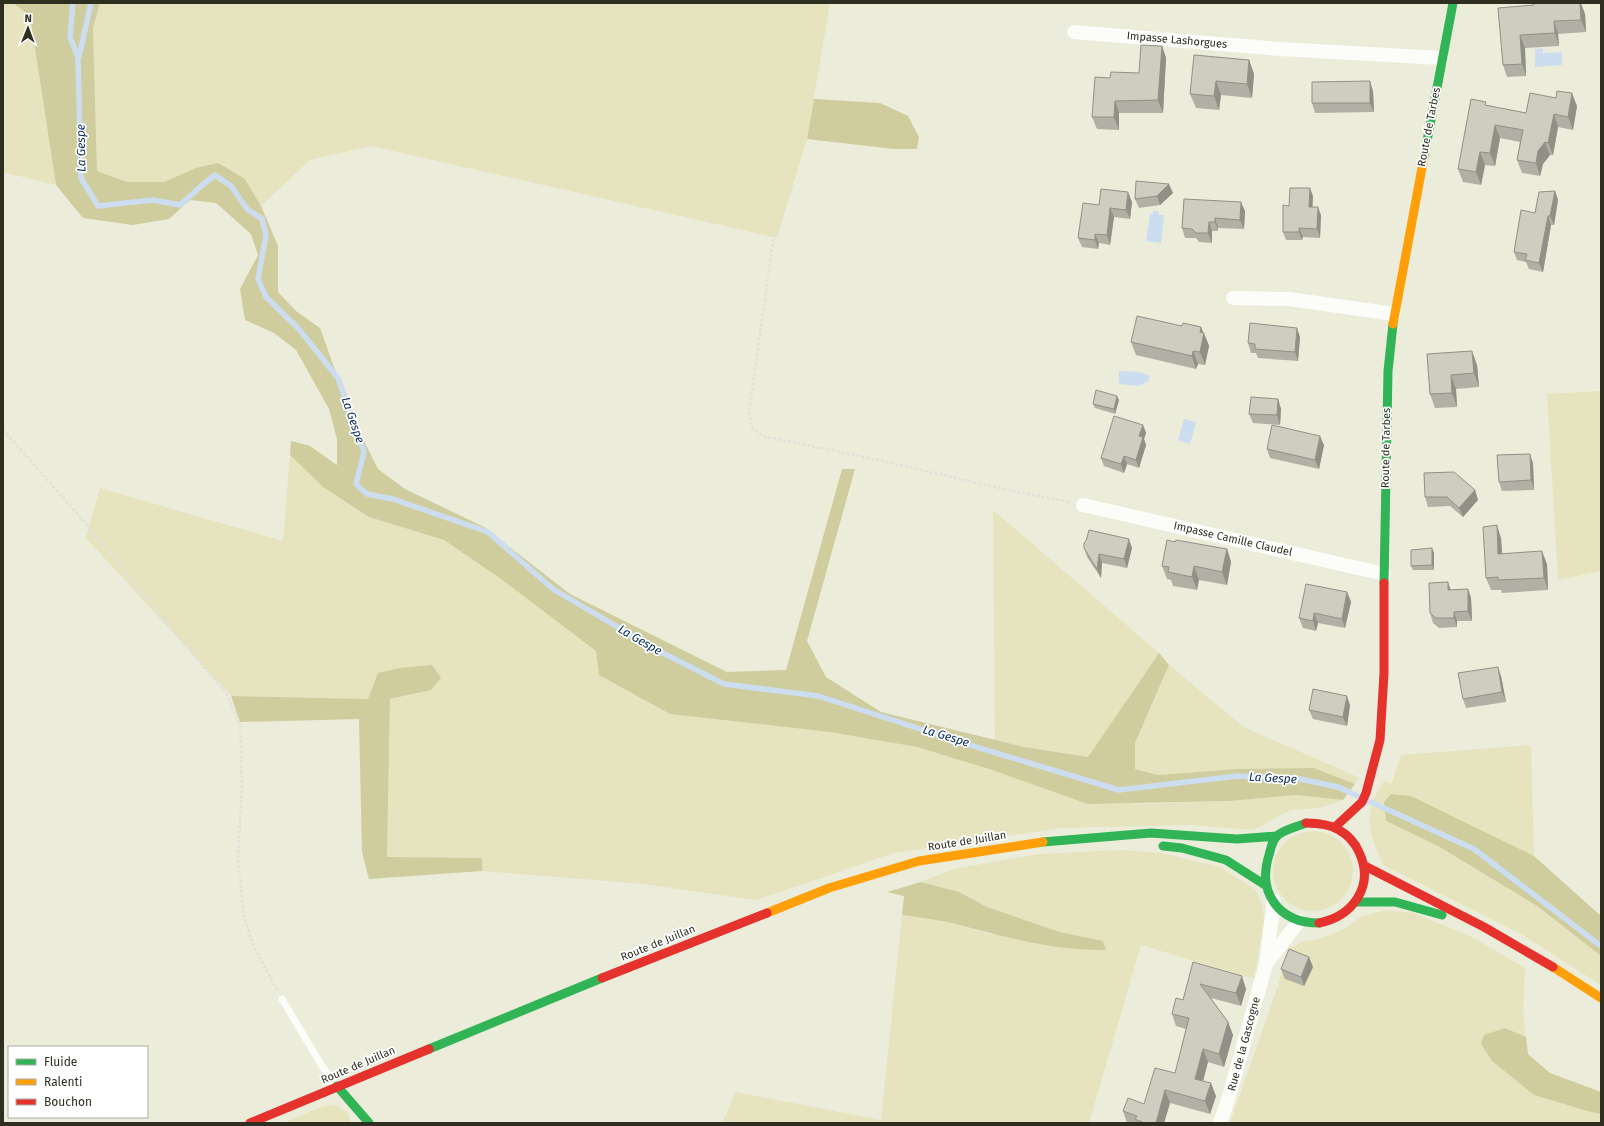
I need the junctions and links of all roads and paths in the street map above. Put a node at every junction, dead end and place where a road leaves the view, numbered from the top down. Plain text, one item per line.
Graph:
1 (1453, 3) edge
2 (1074, 32) dead end
3 (1442, 58) junction
4 (774, 234) dead end
5 (1233, 298) dead end
6 (1394, 314) junction
7 (3, 430) edge
8 (1083, 505) joint
9 (1384, 574) junction
10 (1335, 827) junction
11 (1277, 836) junction
12 (1089, 837) junction
13 (1365, 866) junction
14 (1266, 885) junction
15 (1274, 901) junction
16 (1356, 902) junction
17 (1299, 921) junction
18 (1484, 927) junction
19 (1266, 964) junction
20 (1601, 998) edge
21 (282, 999) joint
22 (337, 1086) junction
23 (250, 1123) edge
24 (369, 1123) edge
25 (1220, 1123) edge

1 - 3 main road, Route de Tarbes
2 - 3 street, Impasse Lashorgues
3 - 6 main road, Route de Tarbes
4 - 8 path
5 - 6 street
6 - 9 main road, Route de Tarbes
7 - 21 path
8 - 9 street, Impasse Camille Claudel
9 - 10 main road, Route de Tarbes
10 - 11 main road
10 - 13 main road
11 - 12 main road, Route de Juillan
11 - 14 main road
12 - 14 main road, Route de Juillan
12 - 22 main road, Route de Juillan
13 - 16 main road
13 - 18 main road
14 - 15 main road
15 - 17 main road
15 - 19 street, Rue de la Gascogne
16 - 17 main road
16 - 18 main road
17 - 19 street, Rue de la Gascogne
18 - 20 main road
19 - 25 street, Rue de la Gascogne
21 - 22 lane
22 - 23 main road, Route de Juillan
22 - 24 main road

